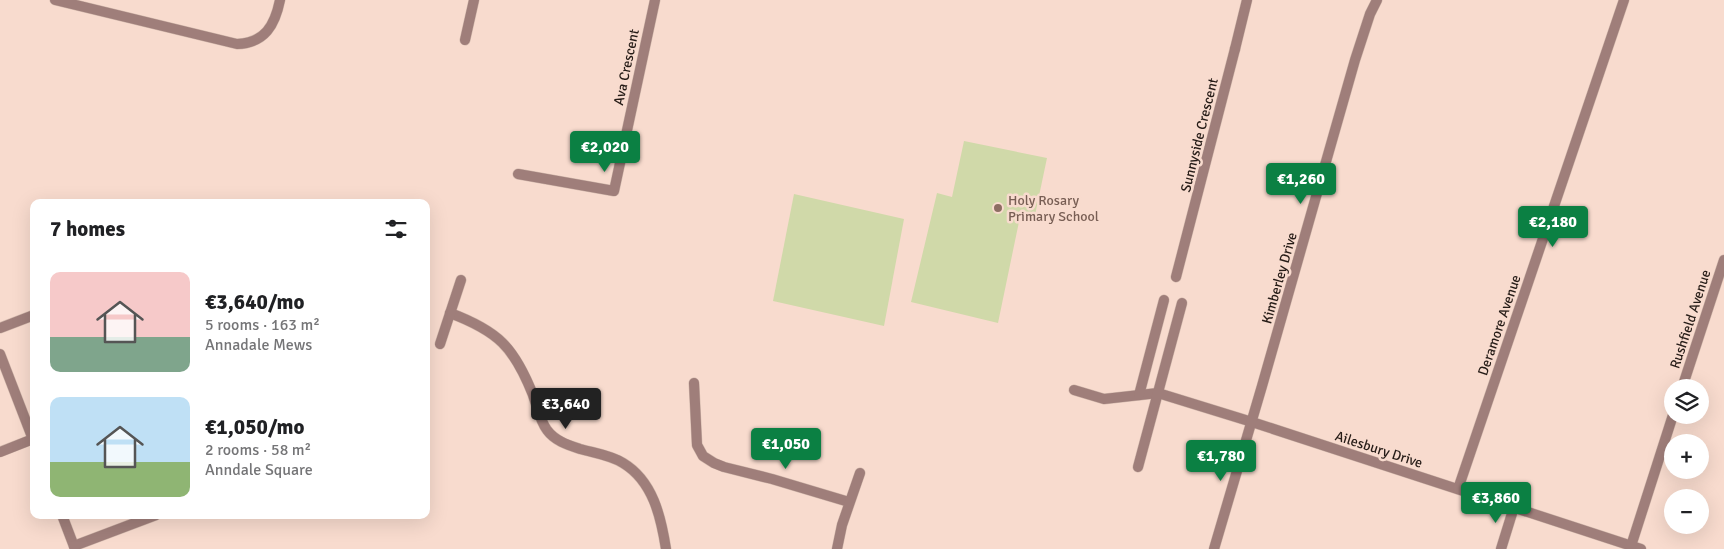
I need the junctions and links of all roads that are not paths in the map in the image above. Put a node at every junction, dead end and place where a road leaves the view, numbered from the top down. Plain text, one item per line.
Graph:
1 (57, 0) edge
2 (280, 0) edge
3 (474, 0) edge
4 (655, 0) edge
5 (1247, 0) edge
6 (1377, 0) edge
7 (1624, 0) edge
8 (465, 40) dead end
9 (518, 174) dead end
10 (1724, 260) edge
11 (1176, 277) dead end
12 (461, 280) dead end
13 (1164, 300) dead end
14 (1182, 303) dead end
15 (450, 313) junction
16 (30, 317) edge
17 (0, 328) edge
18 (440, 344) dead end
19 (0, 354) edge
20 (1685, 379) edge
21 (694, 383) dead end
22 (1074, 390) dead end
23 (1158, 393) junction
24 (1139, 395) junction
25 (1252, 422) junction
26 (1670, 424) edge
27 (30, 432) edge
28 (30, 441) edge
29 (0, 452) edge
30 (1138, 468) dead end
31 (860, 473) dead end
32 (1458, 489) junction
33 (849, 502) junction
34 (1514, 507) junction
35 (63, 519) edge
36 (146, 519) edge
37 (1630, 546) junction
38 (74, 548) edge
39 (666, 549) edge
40 (837, 549) edge
41 (1214, 549) edge
42 (1500, 549) edge
43 (1641, 549) edge

1 - 2 street
3 - 8 street
4 - 9 street, Ava Crescent
5 - 11 street, Sunnyside Crescent
6 - 25 street, Kimberley Drive
7 - 32 street, Deramore Avenue
10 - 20 street, Rushfield Avenue
12 - 15 street
13 - 24 street
14 - 23 street
15 - 18 street
15 - 39 street
16 - 17 street
19 - 27 street
21 - 33 street
22 - 24 street
23 - 24 street
23 - 25 street, Ailesbury Drive
23 - 30 street
25 - 32 street, Ailesbury Drive
25 - 41 street, Kimberley Drive
26 - 37 street
28 - 29 street
31 - 33 street
32 - 34 street, Ailesbury Drive
33 - 40 street
34 - 37 street, Ailesbury Drive
34 - 42 street
35 - 38 street
36 - 38 street
37 - 43 street, Ailesbury Drive

